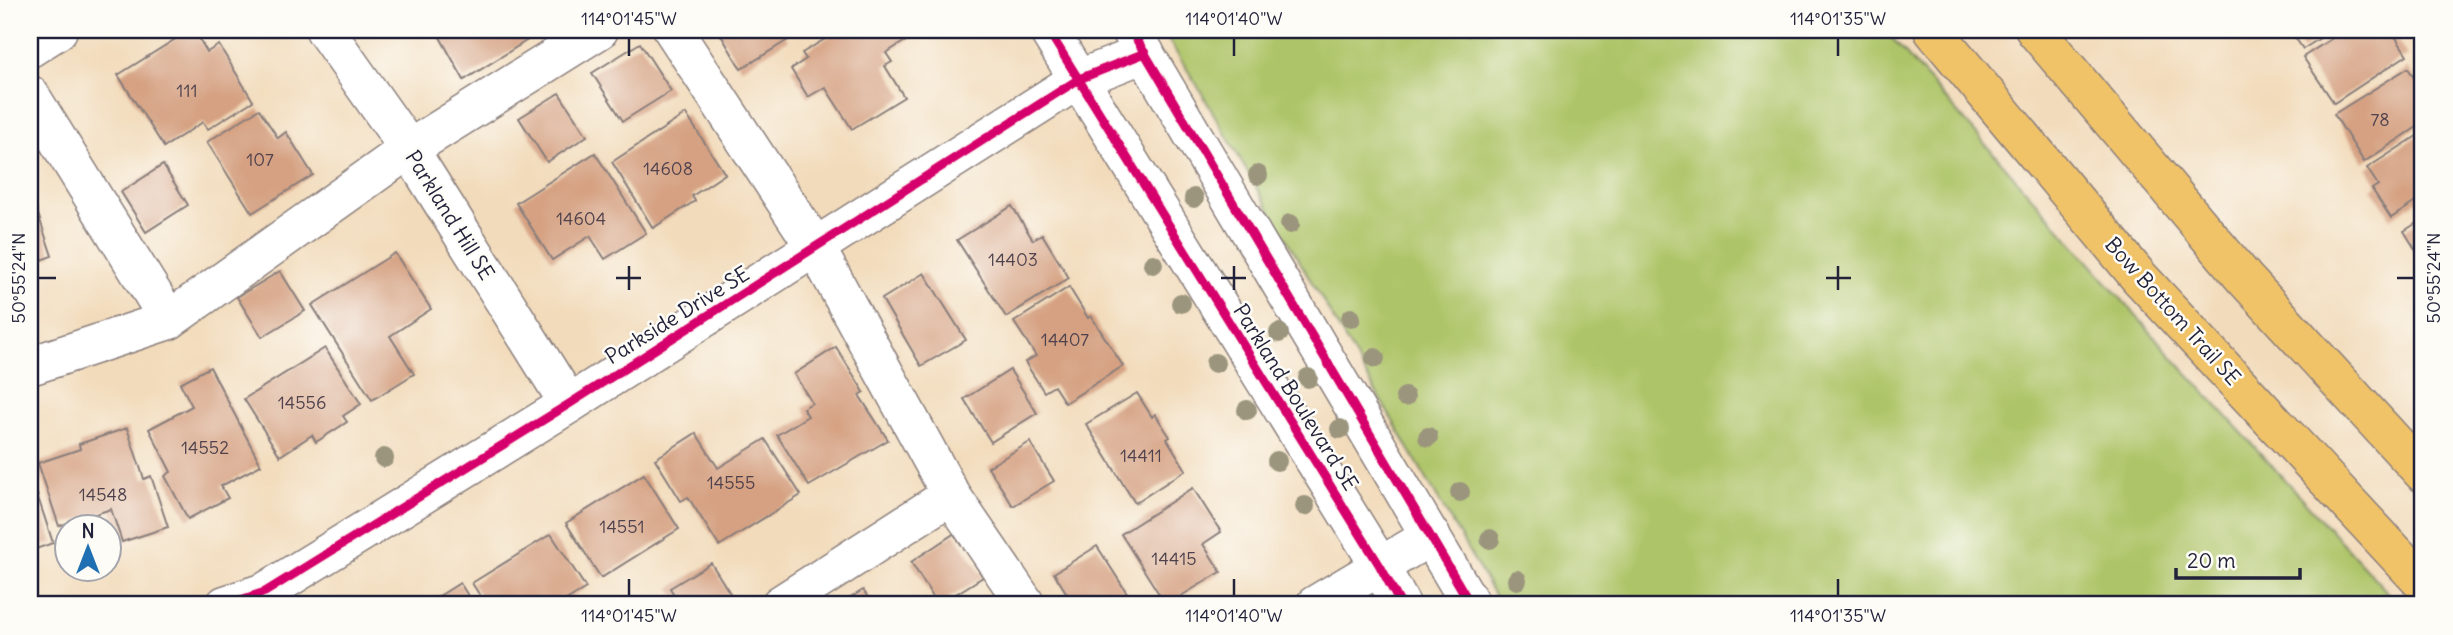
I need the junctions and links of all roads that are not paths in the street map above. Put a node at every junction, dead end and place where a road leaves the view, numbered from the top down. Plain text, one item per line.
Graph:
1 (58, 30) edge
2 (325, 30) edge
3 (599, 30) edge
4 (673, 30) edge
5 (1048, 30) edge
6 (1933, 30) edge
7 (2035, 30) edge
8 (1138, 41) edge
9 (30, 48) edge
10 (1079, 79) junction
11 (30, 95) edge
12 (409, 149) junction
13 (816, 248) junction
14 (169, 320) junction
15 (30, 366) edge
16 (569, 404) junction
17 (2423, 473) edge
18 (951, 495) junction
19 (1431, 536) junction
20 (1380, 566) junction
21 (2423, 583) edge
22 (225, 605) edge
23 (780, 605) edge
24 (1026, 605) edge
25 (1315, 605) edge
26 (1402, 605) edge
27 (1471, 605) edge

1 - 9 street
2 - 12 street, Parkland Hill SE
3 - 12 street
4 - 13 street
5 - 10 street, Parkland Boulevard SE
6 - 21 main road, Bow Bottom Trail SE
7 - 17 main road
8 - 10 street, Parkside Drive SE
8 - 19 street, Parkland Boulevard SE
10 - 13 street, Parkside Drive SE
10 - 20 street, Parkland Boulevard SE
11 - 14 street
12 - 14 street
12 - 16 street, Parkland Hill SE
13 - 16 street, Parkside Drive SE
13 - 18 street
14 - 15 street
16 - 22 street, Parkside Drive SE
18 - 23 street
18 - 24 street
19 - 20 street
19 - 27 street, Parkland Boulevard SE
20 - 25 street
20 - 26 street, Parkland Boulevard SE

